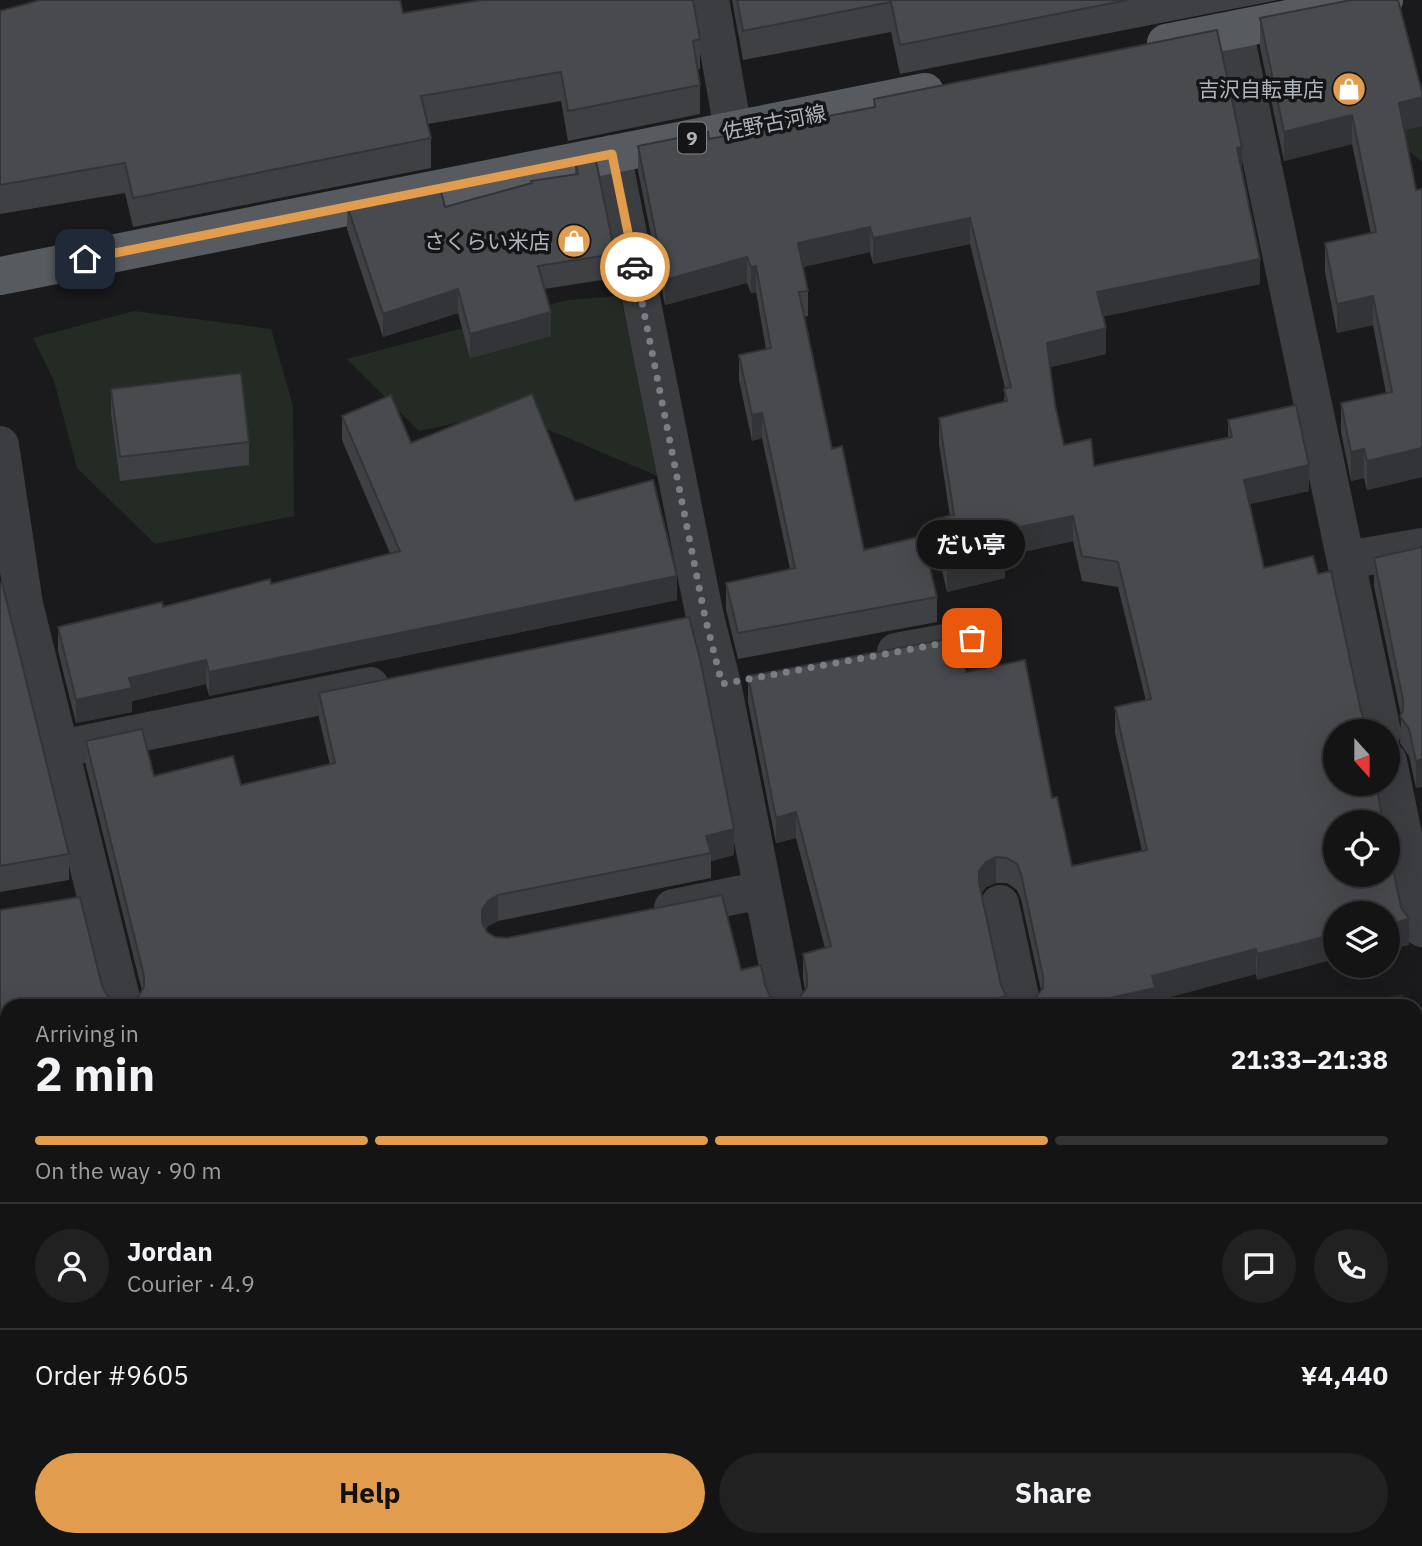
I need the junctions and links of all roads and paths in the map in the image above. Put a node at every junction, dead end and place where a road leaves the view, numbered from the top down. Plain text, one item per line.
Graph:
1 (710, 0) edge
2 (1384, 0) edge
3 (1234, 30) junction
4 (1138, 49) edge
5 (962, 84) edge
6 (733, 130) junction
7 (612, 154) junction
8 (0, 276) edge
9 (0, 445) edge
10 (1422, 547) edge
11 (1346, 560) junction
12 (972, 638) dead end
13 (867, 658) edge
14 (761, 677) edge
15 (409, 678) edge
16 (722, 684) junction
17 (1379, 719) edge
18 (60, 749) junction
19 (1395, 796) edge
20 (762, 890) junction
21 (1000, 904) dead end
22 (639, 914) edge
23 (1422, 928) edge
24 (120, 999) edge
25 (785, 999) edge
26 (1020, 999) edge

1 - 6 street
2 - 3 main road
3 - 4 main road
3 - 11 street
5 - 6 main road, 佐野古河線 / 9
6 - 7 main road, 佐野古河線 / 9
7 - 8 main road, 佐野古河線 / 9
7 - 16 street
9 - 18 street
10 - 11 street
11 - 17 street
12 - 13 street
14 - 16 street
15 - 18 street
16 - 20 street
18 - 24 street
19 - 23 street
20 - 22 street
20 - 25 street
21 - 26 street

